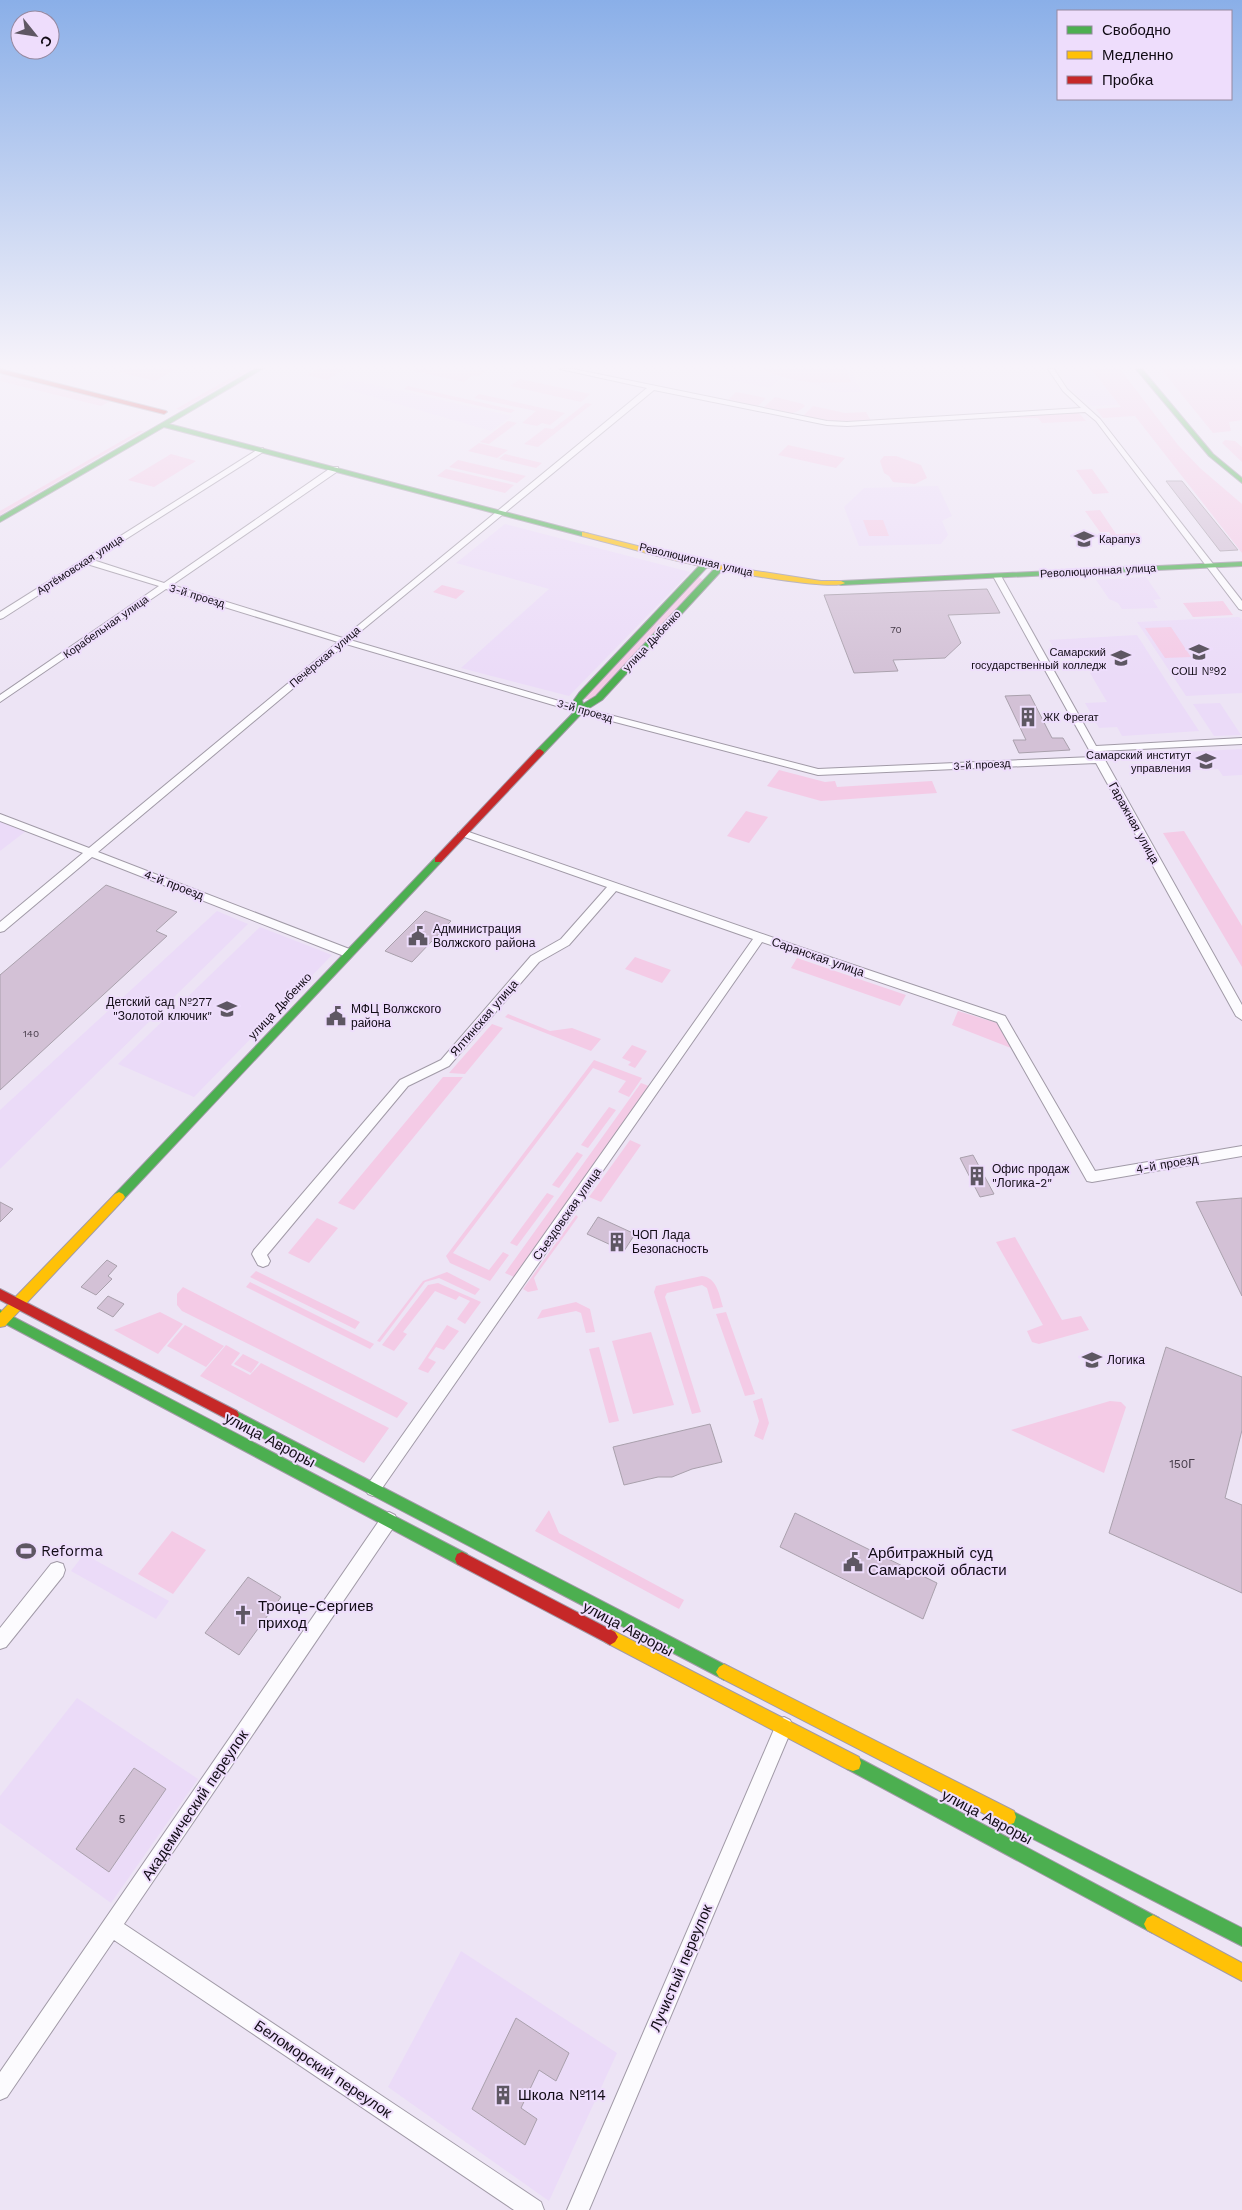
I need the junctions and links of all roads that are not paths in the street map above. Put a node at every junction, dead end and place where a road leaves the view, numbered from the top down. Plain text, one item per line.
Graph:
1 (59, 472) edge
2 (83, 472) edge
3 (225, 472) edge
4 (330, 472) edge
5 (347, 472) edge
6 (550, 472) edge
7 (1138, 472) edge
8 (1231, 472) edge
9 (1242, 481) edge
10 (0, 506) edge
11 (501, 512) junction
12 (0, 520) edge
13 (86, 561) junction
14 (1242, 564) edge
15 (705, 565) junction
16 (1210, 565) junction
17 (720, 568) junction
18 (997, 576) junction
19 (165, 586) junction
20 (1242, 607) edge
21 (0, 616) edge
22 (344, 641) junction
23 (0, 699) edge
24 (579, 705) junction
25 (1242, 740) edge
26 (1092, 749) junction
27 (1098, 760) junction
28 (0, 817) edge
29 (463, 833) junction
30 (91, 852) junction
31 (615, 885) junction
32 (0, 928) edge
33 (760, 937) junction
34 (348, 954) junction
35 (1242, 1016) edge
36 (1242, 1150) edge
37 (1092, 1177) joint
38 (263, 1261) dead end
39 (0, 1294) edge
40 (17, 1304) junction
41 (1, 1318) edge
42 (373, 1489) junction
43 (389, 1520) junction
44 (57, 1570) dead end
45 (0, 1641) edge
46 (784, 1726) junction
47 (112, 1927) junction
48 (1242, 1937) edge
49 (1242, 1972) edge
50 (0, 2090) edge
51 (533, 2210) edge
52 (578, 2210) edge

1 - 10 main road
2 - 12 main road
3 - 13 street, Артёмовская улица
4 - 19 street, Корабельная улица
5 - 11 main road, Революционная улица
6 - 11 street, Печёрская улица
7 - 16 street
8 - 9 main road
11 - 15 main road, Революционная улица
11 - 22 street, Печёрская улица
13 - 19 street, 3-й проезд
13 - 21 street, Артёмовская улица
14 - 16 main road, Революционная улица
15 - 17 main road, Революционная улица
15 - 24 main road, улица Дыбенко
16 - 18 main road, Революционная улица
16 - 20 street
17 - 18 main road, Революционная улица
17 - 24 main road, улица Дыбенко
18 - 26 street, Гаражная улица
19 - 22 street, 3-й проезд
19 - 23 street, Корабельная улица
22 - 24 street, 3-й проезд
22 - 30 street, Печёрская улица
24 - 27 street, 3-й проезд
24 - 29 main road, улица Дыбенко
25 - 26 street
26 - 27 street, Гаражная улица
27 - 35 street, Гаражная улица
28 - 30 street, 4-й проезд
29 - 31 street, Саранская улица
29 - 34 main road, улица Дыбенко
30 - 32 street, Печёрская улица
30 - 34 street, 4-й проезд
31 - 33 street, Саранская улица
31 - 38 street, Ялтинская улица
33 - 37 street, Саранская улица
33 - 42 street, Съездовская улица
34 - 40 main road, улица Дыбенко
36 - 37 street, 4-й проезд
39 - 40 main road, улица Авроры
40 - 41 main road, улица Дыбенко
40 - 42 main road, улица Авроры
41 - 43 main road, улица Авроры
42 - 48 main road, улица Авроры
43 - 46 main road, улица Авроры
43 - 47 street, Академический переулок
44 - 45 street
46 - 49 main road, улица Авроры
46 - 52 street, Лучистый переулок
47 - 50 street, Академический переулок
47 - 51 street, Беломорский переулок

